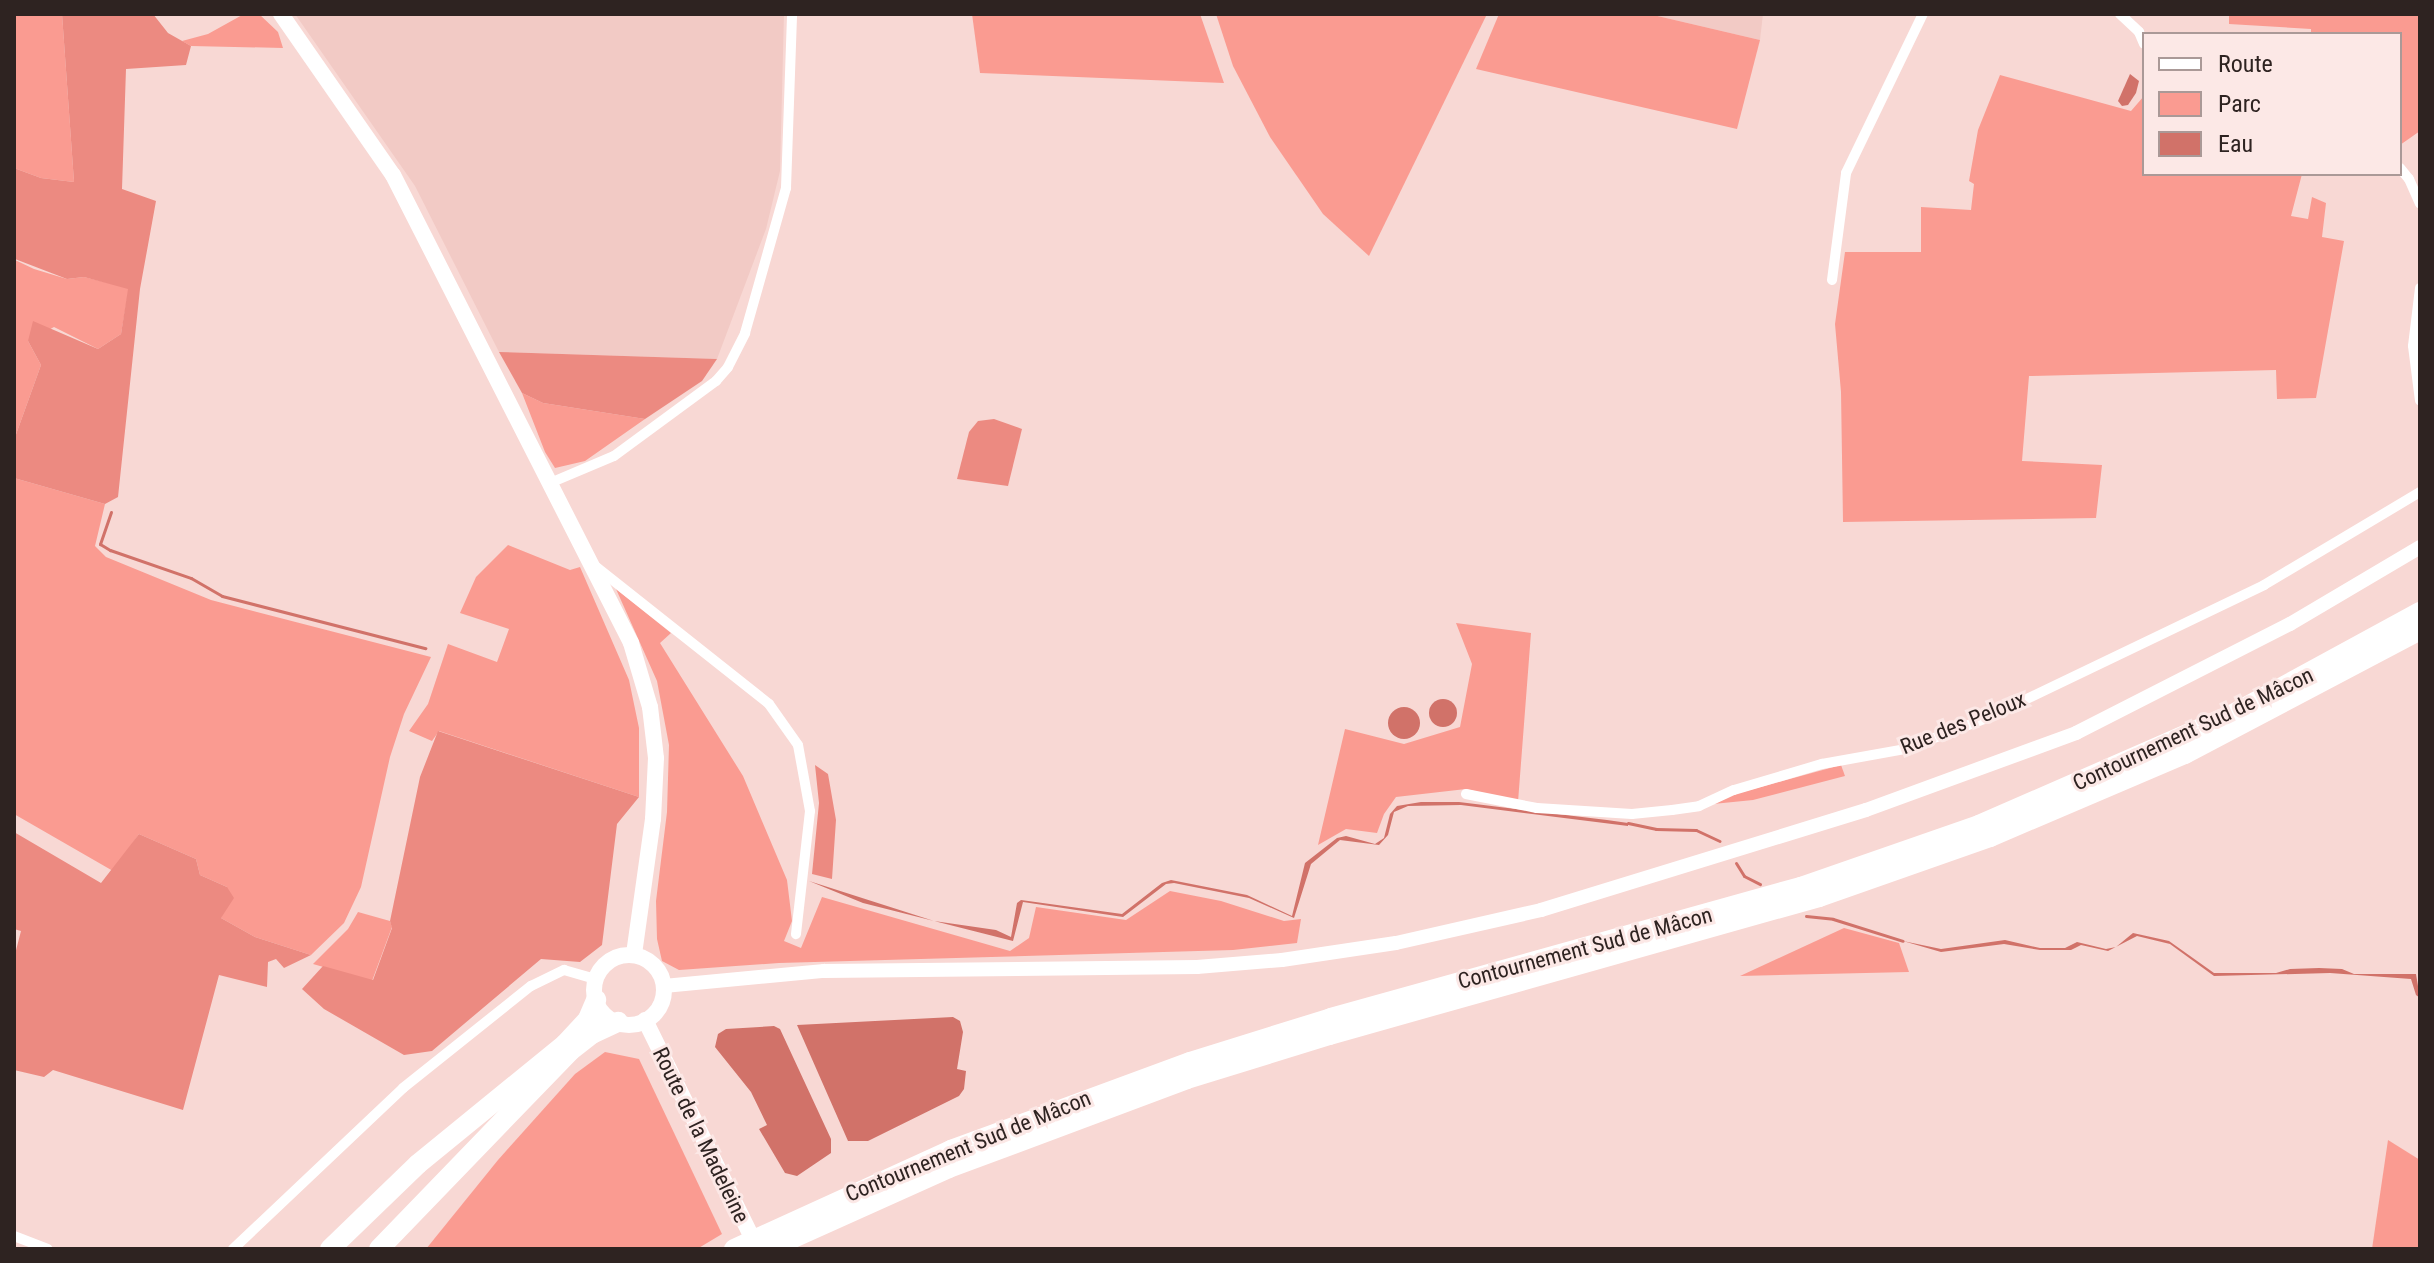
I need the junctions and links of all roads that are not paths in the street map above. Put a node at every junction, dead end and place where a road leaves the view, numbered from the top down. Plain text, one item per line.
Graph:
1 (281, 14) edge
2 (792, 14) edge
3 (1923, 14) edge
4 (2120, 14) edge
5 (2142, 39) edge
6 (2402, 170) edge
7 (2420, 204) edge
8 (1832, 280) dead end
9 (2420, 288) edge
10 (2420, 401) edge
11 (550, 483) junction
12 (2420, 492) edge
13 (2420, 547) edge
14 (594, 565) junction
15 (2420, 612) edge
16 (2420, 630) edge
17 (1466, 794) dead end
18 (796, 934) dead end
19 (634, 955) junction
20 (664, 986) junction
21 (596, 990) junction
22 (645, 1020) junction
23 (618, 1022) junction
24 (14, 1236) edge
25 (48, 1249) edge
26 (233, 1249) edge
27 (330, 1249) edge
28 (379, 1249) edge
29 (734, 1249) edge
30 (757, 1249) edge
31 (769, 1249) edge

1 - 11 main road
2 - 11 street
3 - 8 street
4 - 5 street
6 - 7 street
9 - 10 street
11 - 14 main road
12 - 17 street, Rue des Peloux
13 - 20 main road
14 - 18 street
14 - 19 main road
15 - 29 highway, Contournement Sud de Mâcon
16 - 31 highway, Contournement Sud de Mâcon
19 - 20 main road
19 - 21 main road
20 - 22 main road
21 - 23 main road
21 - 26 street
21 - 27 highway
22 - 23 main road
22 - 30 main road, Route de la Madeleine
23 - 28 highway
24 - 25 street

